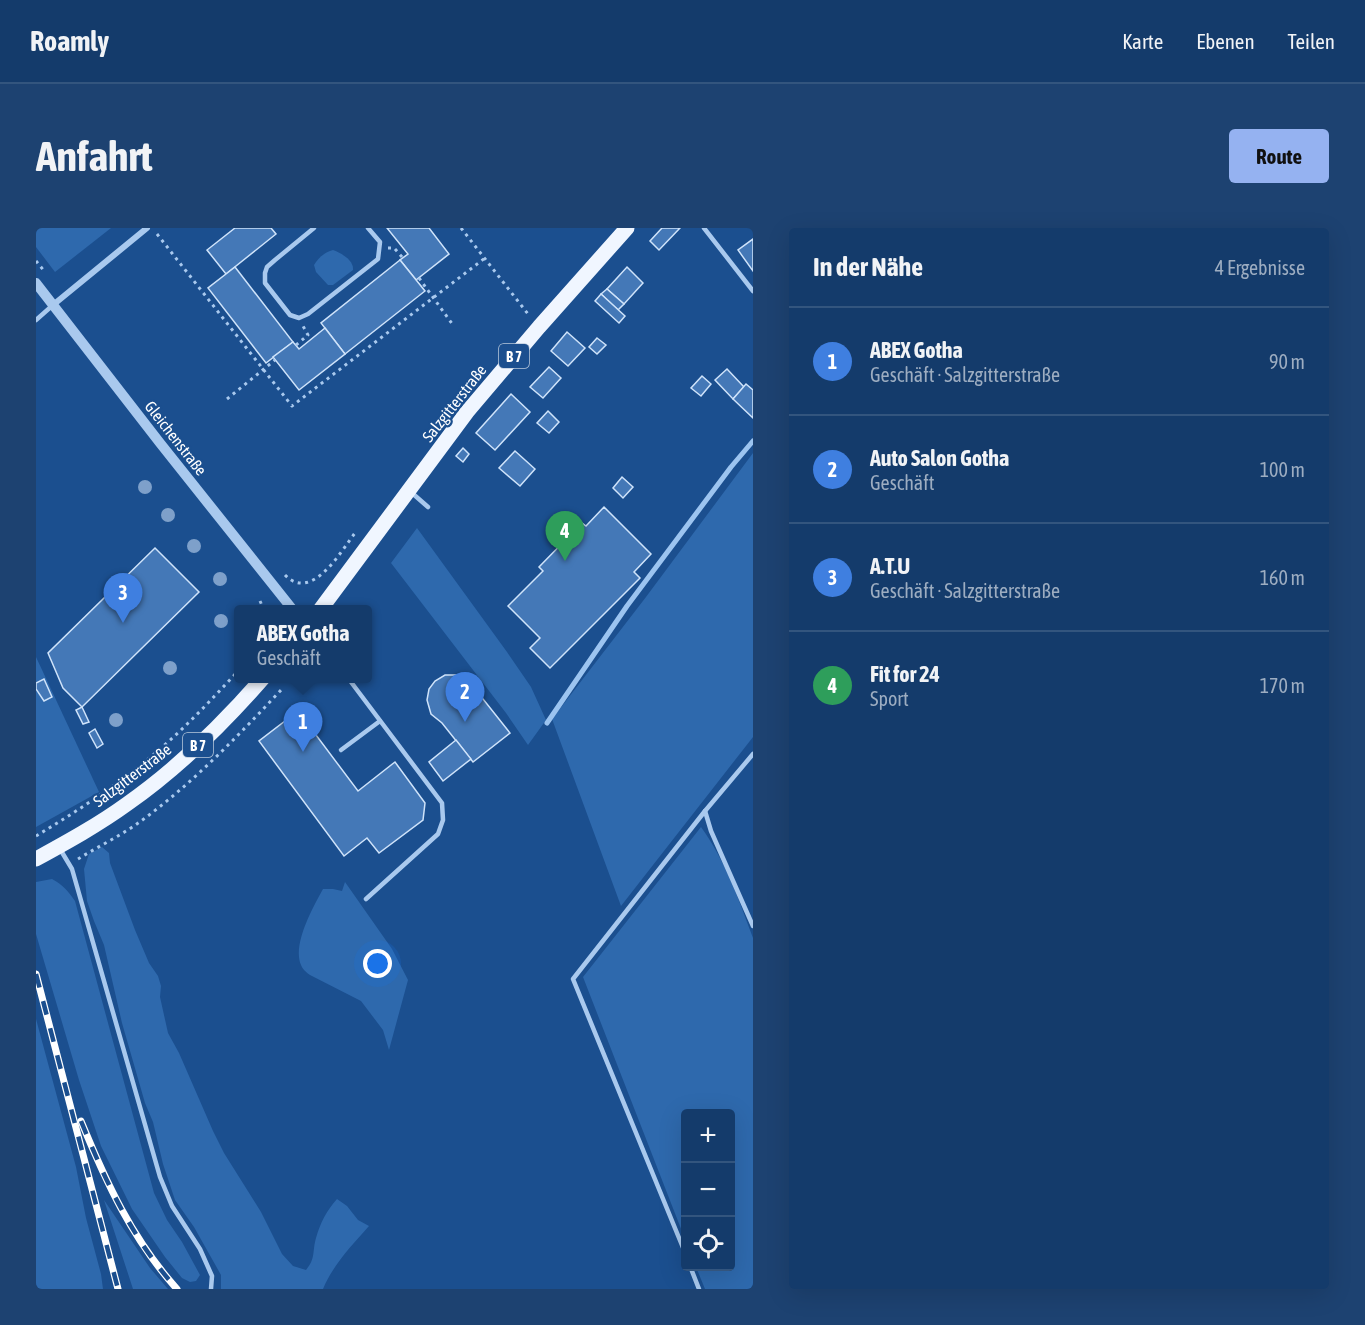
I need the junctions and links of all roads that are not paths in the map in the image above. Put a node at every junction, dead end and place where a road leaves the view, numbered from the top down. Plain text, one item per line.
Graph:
1 (147, 228) edge
2 (314, 228) edge
3 (368, 228) edge
4 (627, 228) edge
5 (704, 228) edge
6 (36, 283) edge
7 (753, 291) edge
8 (53, 305) junction
9 (36, 320) edge
10 (409, 491) junction
11 (428, 507) dead end
12 (290, 605) edge
13 (323, 605) edge
14 (258, 683) edge
15 (352, 683) edge
16 (380, 721) junction
17 (340, 750) dead end
18 (753, 754) edge
19 (705, 810) junction
20 (59, 847) junction
21 (36, 859) edge
22 (366, 899) dead end
23 (753, 926) edge
24 (681, 1243) edge
25 (692, 1271) edge
26 (212, 1289) edge
27 (699, 1289) edge

1 - 8 street
2 - 3 lane
4 - 10 main road, Salzgitterstraße / B 7
5 - 7 lane
6 - 8 street, Gleichenstraße
8 - 9 lane
8 - 12 street, Gleichenstraße
10 - 11 lane
10 - 13 main road, Salzgitterstraße / B 7
14 - 20 main road, Salzgitterstraße / B 7
15 - 16 lane
16 - 17 lane
16 - 22 lane
18 - 19 lane
19 - 23 lane
19 - 24 lane
20 - 21 main road, Salzgitterstraße / B 7
20 - 26 lane
25 - 27 lane

